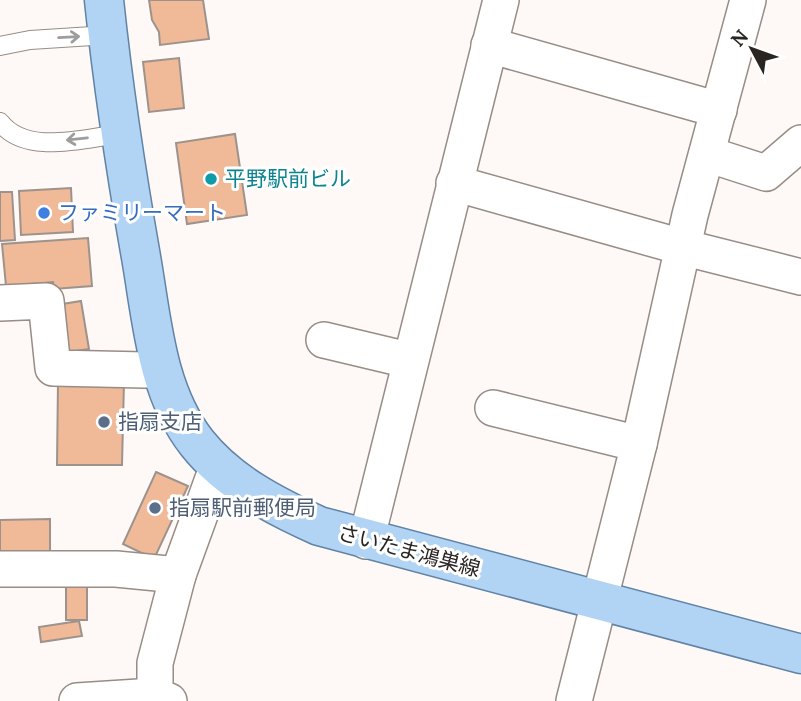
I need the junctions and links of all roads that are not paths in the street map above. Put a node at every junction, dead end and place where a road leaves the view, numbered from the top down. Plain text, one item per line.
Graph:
1 (501, 0) edge
2 (748, 0) edge
3 (106, 18) edge
4 (489, 45) junction
5 (0, 46) edge
6 (719, 110) junction
7 (0, 122) edge
8 (120, 134) junction
9 (801, 143) edge
10 (707, 154) junction
11 (454, 183) junction
12 (682, 247) junction
13 (801, 277) edge
14 (0, 303) edge
15 (324, 340) dead end
16 (408, 360) junction
17 (160, 366) junction
18 (493, 408) dead end
19 (639, 444) junction
20 (218, 465) junction
21 (366, 541) junction
22 (0, 569) edge
23 (178, 575) junction
24 (599, 602) junction
25 (801, 654) edge
26 (159, 699) edge
27 (77, 701) edge
28 (574, 701) edge

1 - 4 street
2 - 6 street
5 -> 3 lane
3 - 8 main road, さいたま鴻巣線
4 - 6 street
4 - 11 street
6 - 10 street
8 -> 7 lane
8 - 17 main road, さいたま鴻巣線
9 - 10 street
10 - 12 street
11 - 12 street
11 - 16 street
12 - 13 street
12 - 19 street
14 - 17 street
15 - 16 street
16 - 21 street
17 - 20 main road, さいたま鴻巣線
18 - 19 street
19 - 24 street
20 - 21 main road, さいたま鴻巣線
20 - 23 street
21 - 24 main road, さいたま鴻巣線
22 - 23 street
23 - 26 street
24 - 25 main road, さいたま鴻巣線
24 - 28 street
26 - 27 street

